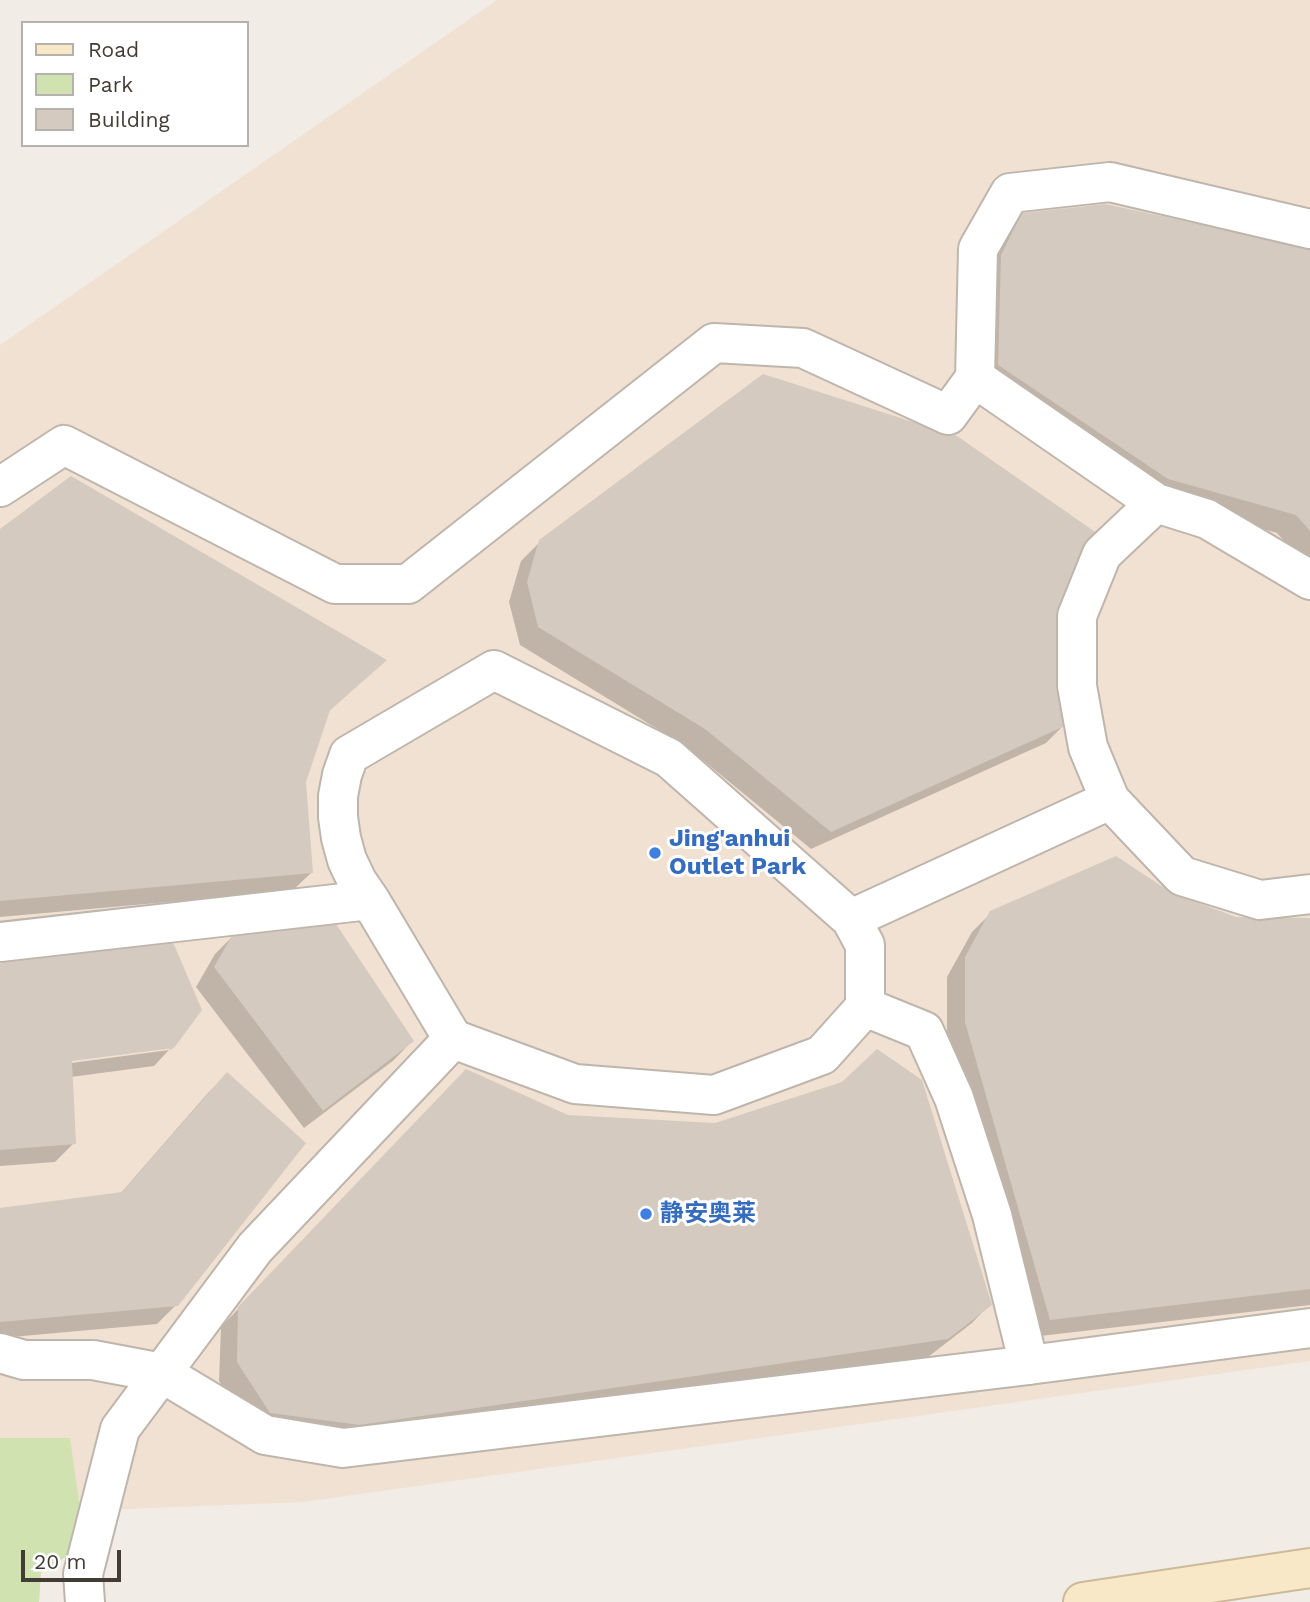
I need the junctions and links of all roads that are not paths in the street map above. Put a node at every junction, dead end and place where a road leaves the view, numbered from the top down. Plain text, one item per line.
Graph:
1 (1310, 229) edge
2 (975, 378) junction
3 (0, 487) edge
4 (1156, 503) junction
5 (1310, 580) edge
6 (1110, 800) junction
7 (1310, 894) edge
8 (370, 900) junction
9 (851, 919) junction
10 (0, 942) edge
11 (865, 1007) junction
12 (453, 1039) junction
13 (1310, 1328) edge
14 (0, 1353) edge
15 (1029, 1365) junction
16 (162, 1373) junction
17 (1310, 1568) edge
18 (85, 1602) edge
19 (1083, 1602) edge

1 - 2 street
2 - 3 street
2 - 4 street
4 - 5 street
4 - 6 street
6 - 7 street
6 - 9 street
8 - 9 street
8 - 10 street
8 - 12 street
9 - 11 street
11 - 12 street
11 - 15 street
12 - 16 street
13 - 15 street
14 - 16 street
15 - 16 street
16 - 18 street
17 - 19 main road

